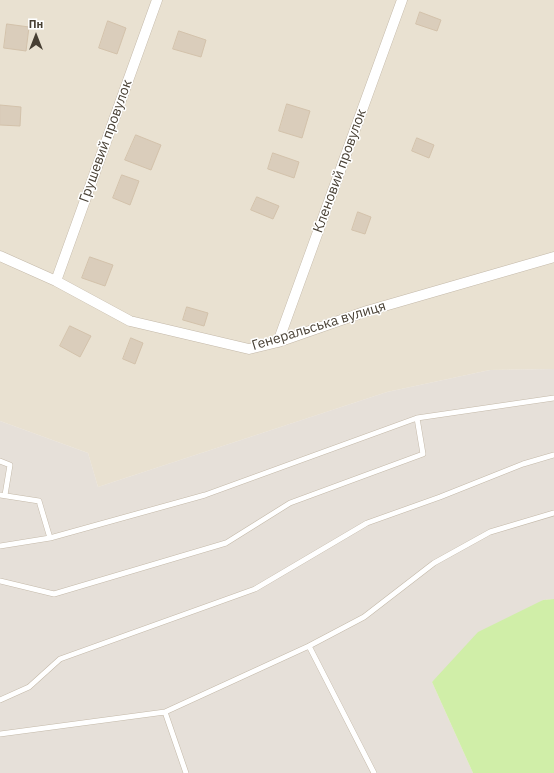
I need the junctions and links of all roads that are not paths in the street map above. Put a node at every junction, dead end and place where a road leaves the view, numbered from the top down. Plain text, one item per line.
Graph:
1 (157, 0) edge
2 (402, 0) edge
3 (0, 256) edge
4 (554, 257) edge
5 (56, 281) junction
6 (278, 342) junction
7 (554, 398) edge
8 (417, 418) junction
9 (554, 455) edge
10 (0, 461) edge
11 (3, 495) edge
12 (554, 513) edge
13 (50, 538) junction
14 (0, 546) edge
15 (0, 581) edge
16 (309, 646) junction
17 (0, 700) edge
18 (165, 712) junction
19 (0, 734) edge
20 (186, 773) edge
21 (374, 773) edge

1 - 5 street, Грушевий провулок
2 - 6 street, Кленовий провулок
3 - 5 street, Генеральська вулиця
4 - 6 street, Генеральська вулиця
5 - 6 street, Генеральська вулиця
7 - 8 lane
8 - 13 lane
8 - 15 lane
9 - 17 lane
10 - 11 lane
11 - 13 lane
12 - 16 lane
13 - 14 lane
16 - 18 lane
16 - 21 lane
18 - 19 lane
18 - 20 lane

